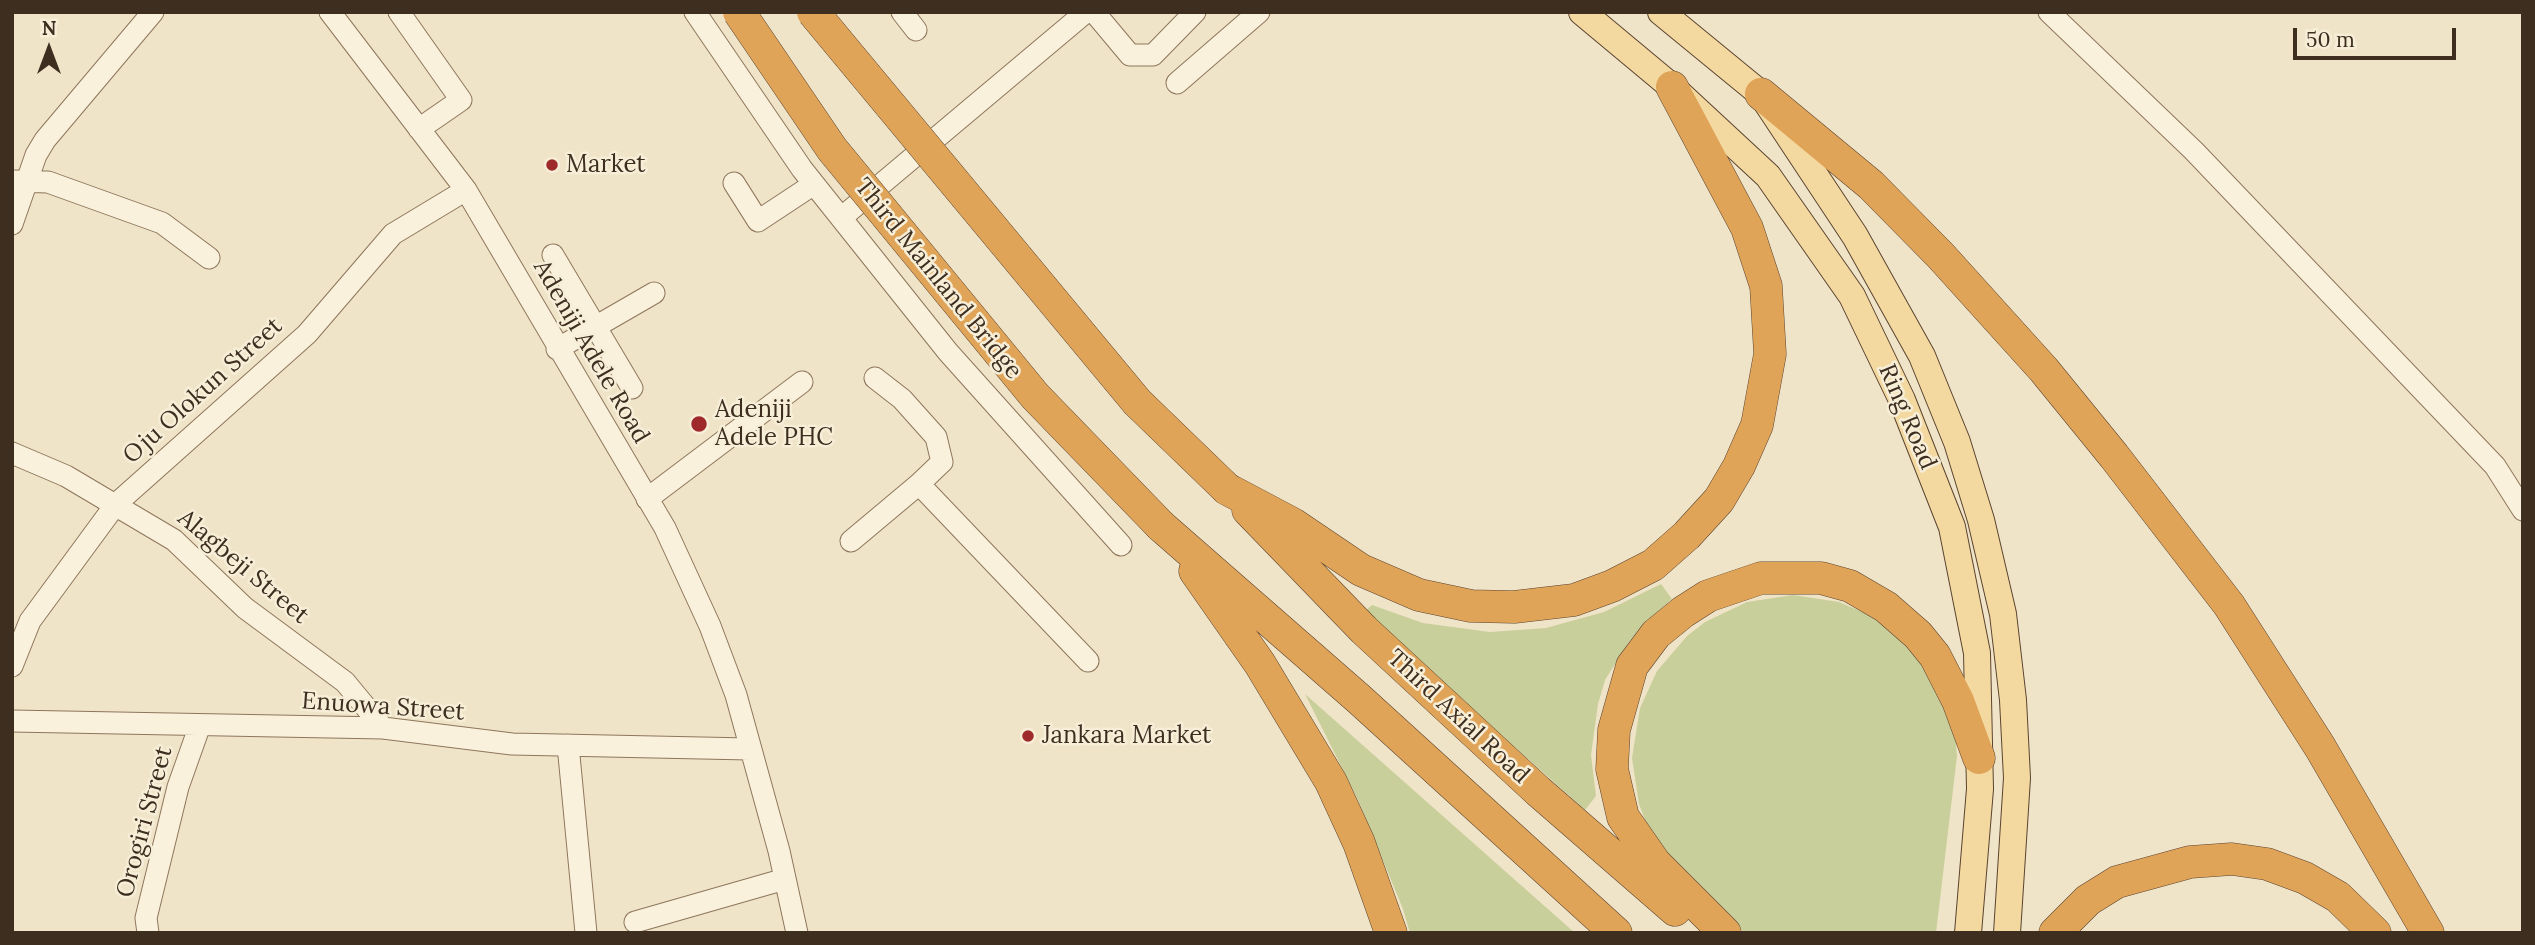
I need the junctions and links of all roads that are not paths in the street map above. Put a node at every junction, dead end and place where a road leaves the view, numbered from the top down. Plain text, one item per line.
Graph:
1 (153, 12) edge
2 (330, 12) edge
3 (400, 12) edge
4 (695, 12) edge
5 (739, 12) edge
6 (813, 12) edge
7 (902, 12) edge
8 (1086, 12) edge
9 (1094, 12) edge
10 (1195, 12) edge
11 (1259, 12) edge
12 (1582, 12) edge
13 (1661, 12) edge
14 (2049, 12) edge
15 (916, 30) dead end
16 (1177, 83) dead end
17 (1672, 87) junction
18 (1761, 94) junction
19 (419, 129) junction
20 (20, 181) edge
21 (734, 183) dead end
22 (814, 184) junction
23 (466, 190) junction
24 (841, 218) junction
25 (12, 224) edge
26 (553, 255) dead end
27 (209, 258) dead end
28 (653, 293) dead end
29 (596, 327) junction
30 (558, 349) junction
31 (875, 379) dead end
32 (802, 382) dead end
33 (632, 388) dead end
34 (12, 453) edge
35 (919, 484) junction
36 (1227, 489) junction
37 (647, 499) junction
38 (116, 503) junction
39 (2523, 510) edge
40 (1164, 529) junction
41 (851, 541) dead end
42 (1121, 545) dead end
43 (1088, 661) dead end
44 (12, 666) edge
45 (12, 722) edge
46 (200, 725) junction
47 (383, 728) junction
48 (568, 746) junction
49 (749, 749) junction
50 (1979, 758) junction
51 (785, 879) junction
52 (635, 922) dead end
53 (148, 933) edge
54 (586, 933) edge
55 (797, 933) edge
56 (1391, 933) edge
57 (1616, 933) edge
58 (1701, 933) edge
59 (1725, 933) edge
60 (1968, 933) edge
61 (2007, 933) edge
62 (2055, 933) edge
63 (2375, 933) edge
64 (2428, 933) edge

1 - 20 street
2 - 19 street, Adeniji Adele Road
3 - 19 street
4 - 22 street
5 - 40 highway, Third Mainland Bridge, bridge
6 - 36 highway, bridge
7 - 15 street
8 - 24 street
9 - 10 street
11 - 16 street
12 - 17 main road, Ring Road
13 - 18 main road
14 - 39 street
17 - 36 highway
17 - 50 main road, Ring Road
18 - 61 main road
18 - 64 highway
19 - 23 street, Adeniji Adele Road
20 - 25 street
20 - 27 street
21 - 22 street
22 - 24 street
23 - 30 street, Adeniji Adele Road
23 - 38 street, Oju Olokun Street
24 - 42 street
26 - 29 street
28 - 29 street
29 - 30 street
29 - 33 street
30 - 37 street, Adeniji Adele Road
31 - 35 street
32 - 37 street
34 - 38 street, Alagbeji Street
35 - 41 street
35 - 43 street
36 - 58 highway, Third Axial Road
37 - 49 street, Adeniji Adele Road
38 - 44 street, Oju Olokun Street
38 - 47 street, Alagbeji Street
40 - 56 highway
40 - 57 highway
45 - 46 street, Enuowa Street
46 - 47 street, Enuowa Street
46 - 53 street, Orogiri Street
47 - 48 street, Enuowa Street
48 - 49 street, Enuowa Street
48 - 54 street
49 - 51 street, Adeniji Adele Road
50 - 59 highway
50 - 60 main road, Ring Road
51 - 52 street
51 - 55 street, Adeniji Adele Road
62 - 63 highway

